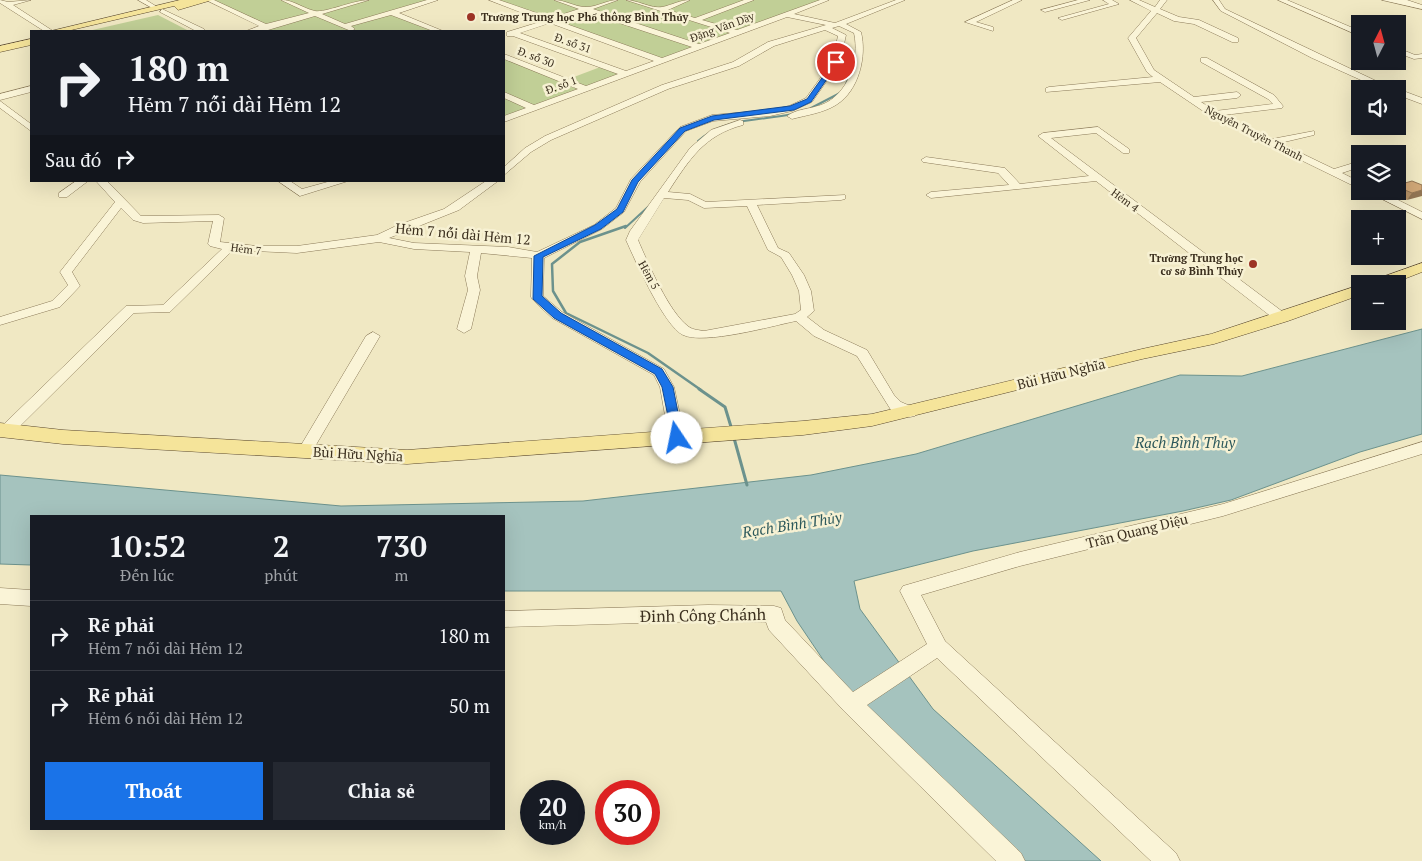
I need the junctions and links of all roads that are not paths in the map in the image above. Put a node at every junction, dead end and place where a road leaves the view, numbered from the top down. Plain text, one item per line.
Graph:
1 (0, 0) edge
2 (28, 0) edge
3 (141, 0) edge
4 (191, 0) edge
5 (208, 0) edge
6 (286, 0) edge
7 (366, 0) edge
8 (435, 0) edge
9 (492, 0) edge
10 (557, 0) edge
11 (614, 0) edge
12 (628, 0) edge
13 (687, 0) edge
14 (751, 0) edge
15 (826, 0) edge
16 (902, 0) edge
17 (1020, 0) edge
18 (1087, 0) edge
19 (1106, 0) edge
20 (1133, 0) edge
21 (1164, 0) edge
22 (1216, 0) edge
23 (1281, 0) edge
24 (1385, 0) edge
25 (8, 4) junction
26 (1422, 7) edge
27 (159, 10) junction
28 (586, 10) junction
29 (660, 10) junction
30 (1045, 10) dead end
31 (1156, 10) junction
32 (391, 12) junction
33 (316, 14) junction
34 (786, 15) junction
35 (1062, 18) dead end
36 (695, 20) junction
37 (552, 21) junction
38 (838, 24) junction
39 (344, 26) junction
40 (265, 27) junction
41 (826, 28) junction
42 (990, 29) dead end
43 (47, 30) edge
44 (61, 30) edge
45 (82, 30) edge
46 (199, 30) edge
47 (254, 30) edge
48 (272, 30) edge
49 (354, 30) edge
50 (436, 30) edge
51 (1351, 30) edge
52 (513, 33) junction
53 (737, 33) junction
54 (505, 36) edge
55 (30, 37) edge
56 (1235, 40) dead end
57 (30, 42) edge
58 (0, 44) edge
59 (700, 47) junction
60 (0, 49) edge
61 (1406, 52) edge
62 (505, 56) edge
63 (1418, 56) edge
64 (1204, 60) dead end
65 (663, 61) junction
66 (626, 74) junction
67 (1161, 79) junction
68 (1369, 80) edge
69 (30, 89) edge
70 (587, 89) junction
71 (1049, 90) dead end
72 (505, 95) edge
73 (1237, 95) dead end
74 (1406, 95) edge
75 (0, 98) edge
76 (1192, 100) junction
77 (1422, 101) edge
78 (0, 104) edge
79 (534, 108) junction
80 (1214, 114) junction
81 (505, 119) edge
82 (30, 127) edge
83 (1311, 133) dead end
84 (1270, 142) junction
85 (1126, 151) dead end
86 (926, 160) dead end
87 (1351, 167) edge
88 (505, 171) edge
89 (1334, 173) junction
90 (1095, 178) junction
91 (82, 182) edge
92 (102, 182) edge
93 (284, 182) edge
94 (340, 182) edge
95 (492, 182) edge
96 (1351, 182) edge
97 (1017, 187) junction
98 (63, 195) dead end
99 (661, 195) junction
100 (931, 195) dead end
101 (841, 198) dead end
102 (1389, 200) edge
103 (122, 201) junction
104 (750, 201) junction
105 (1422, 216) edge
106 (380, 238) junction
107 (230, 247) junction
108 (476, 250) junction
109 (538, 256) junction
110 (1422, 267) edge
111 (1400, 275) edge
112 (1351, 293) edge
113 (799, 318) junction
114 (1282, 318) junction
115 (0, 321) edge
116 (464, 329) dead end
117 (373, 336) dead end
118 (910, 412) junction
119 (3, 431) edge
120 (677, 438) junction
121 (1422, 448) edge
122 (305, 451) junction
123 (0, 596) edge
124 (30, 598) edge
125 (505, 619) edge
126 (938, 646) junction
127 (855, 701) junction
128 (1013, 861) edge
129 (1168, 861) edge

1 - 25 street
2 - 25 street
3 - 27 street
4 - 27 main road
5 - 27 main road
5 - 40 street
6 - 33 street
7 - 33 street
8 - 32 street
9 - 37 street
10 - 28 street
11 - 28 street
12 - 29 street
13 - 29 street
14 - 36 street
15 - 34 street, Đặng Văn Dầy
16 - 38 street
17 - 42 street
18 - 30 street
19 - 35 street
20 - 31 street
21 - 31 street, Nguyễn Truyền Thanh
22 - 68 street
23 - 51 street
24 - 26 street
25 - 43 street
27 - 44 main road
27 - 45 main road
27 - 46 street
28 - 37 street
28 - 59 street
29 - 36 street
31 - 56 street
31 - 67 street, Nguyễn Truyền Thanh
32 - 39 street
32 - 50 street
33 - 39 street
33 - 40 street
34 - 38 street
34 - 53 street, Đặng Văn Dầy
36 - 53 street
37 - 52 street
37 - 65 street
38 - 41 street
38 - 99 street
39 - 49 street
40 - 47 street
40 - 48 street
41 - 88 street
41 - 109 street
52 - 54 street
52 - 66 street, Đ. số 31
53 - 59 street, Đặng Văn Dầy
55 - 58 main road
57 - 60 main road
59 - 65 street, Đặng Văn Dầy
61 - 63 street
62 - 70 street, Đ. số 30
64 - 80 street
65 - 66 street, Đặng Văn Dầy
66 - 70 street, Đ. số 1
67 - 71 street
67 - 76 street, Nguyễn Truyền Thanh
69 - 75 street
70 - 79 street, Đ. số 1
72 - 79 street
73 - 76 street
74 - 77 street
76 - 80 street, Nguyễn Truyền Thanh
78 - 82 street
79 - 81 street, Đ. số 1
80 - 84 street, Nguyễn Truyền Thanh
83 - 84 street
84 - 89 street, Nguyễn Truyền Thanh
85 - 90 street, Hẻm 4
86 - 97 street
87 - 89 street
89 - 96 street, Nguyễn Truyền Thanh
90 - 97 street
90 - 114 street, Hẻm 4
91 - 98 street
92 - 103 street, Hẻm 7
93 - 94 street
95 - 106 street, Hẻm 7 nối dài Hẻm 12
97 - 100 street
99 - 104 street
99 - 113 street, Hẻm 5
101 - 104 street
102 - 105 street
103 - 107 street, Hẻm 7
103 - 115 street
104 - 113 street
106 - 107 street, Hẻm 7
106 - 108 street, Hẻm 7 nối dài Hẻm 12
107 - 119 street
108 - 109 street, Hẻm 7 nối dài Hẻm 12
108 - 116 street
109 - 120 street, Hẻm 7 nối dài Hẻm 12
110 - 111 main road
112 - 114 main road, Bùi Hữu Nghĩa
113 - 118 street
114 - 118 main road, Bùi Hữu Nghĩa
117 - 122 street
118 - 120 main road, Bùi Hữu Nghĩa
119 - 122 main road, Bùi Hữu Nghĩa
120 - 122 main road, Bùi Hữu Nghĩa
121 - 126 street, Trần Quang Diệu
123 - 124 street
125 - 127 street, Đinh Công Chánh
126 - 127 street
126 - 129 street, Trần Quang Diệu
127 - 128 street

